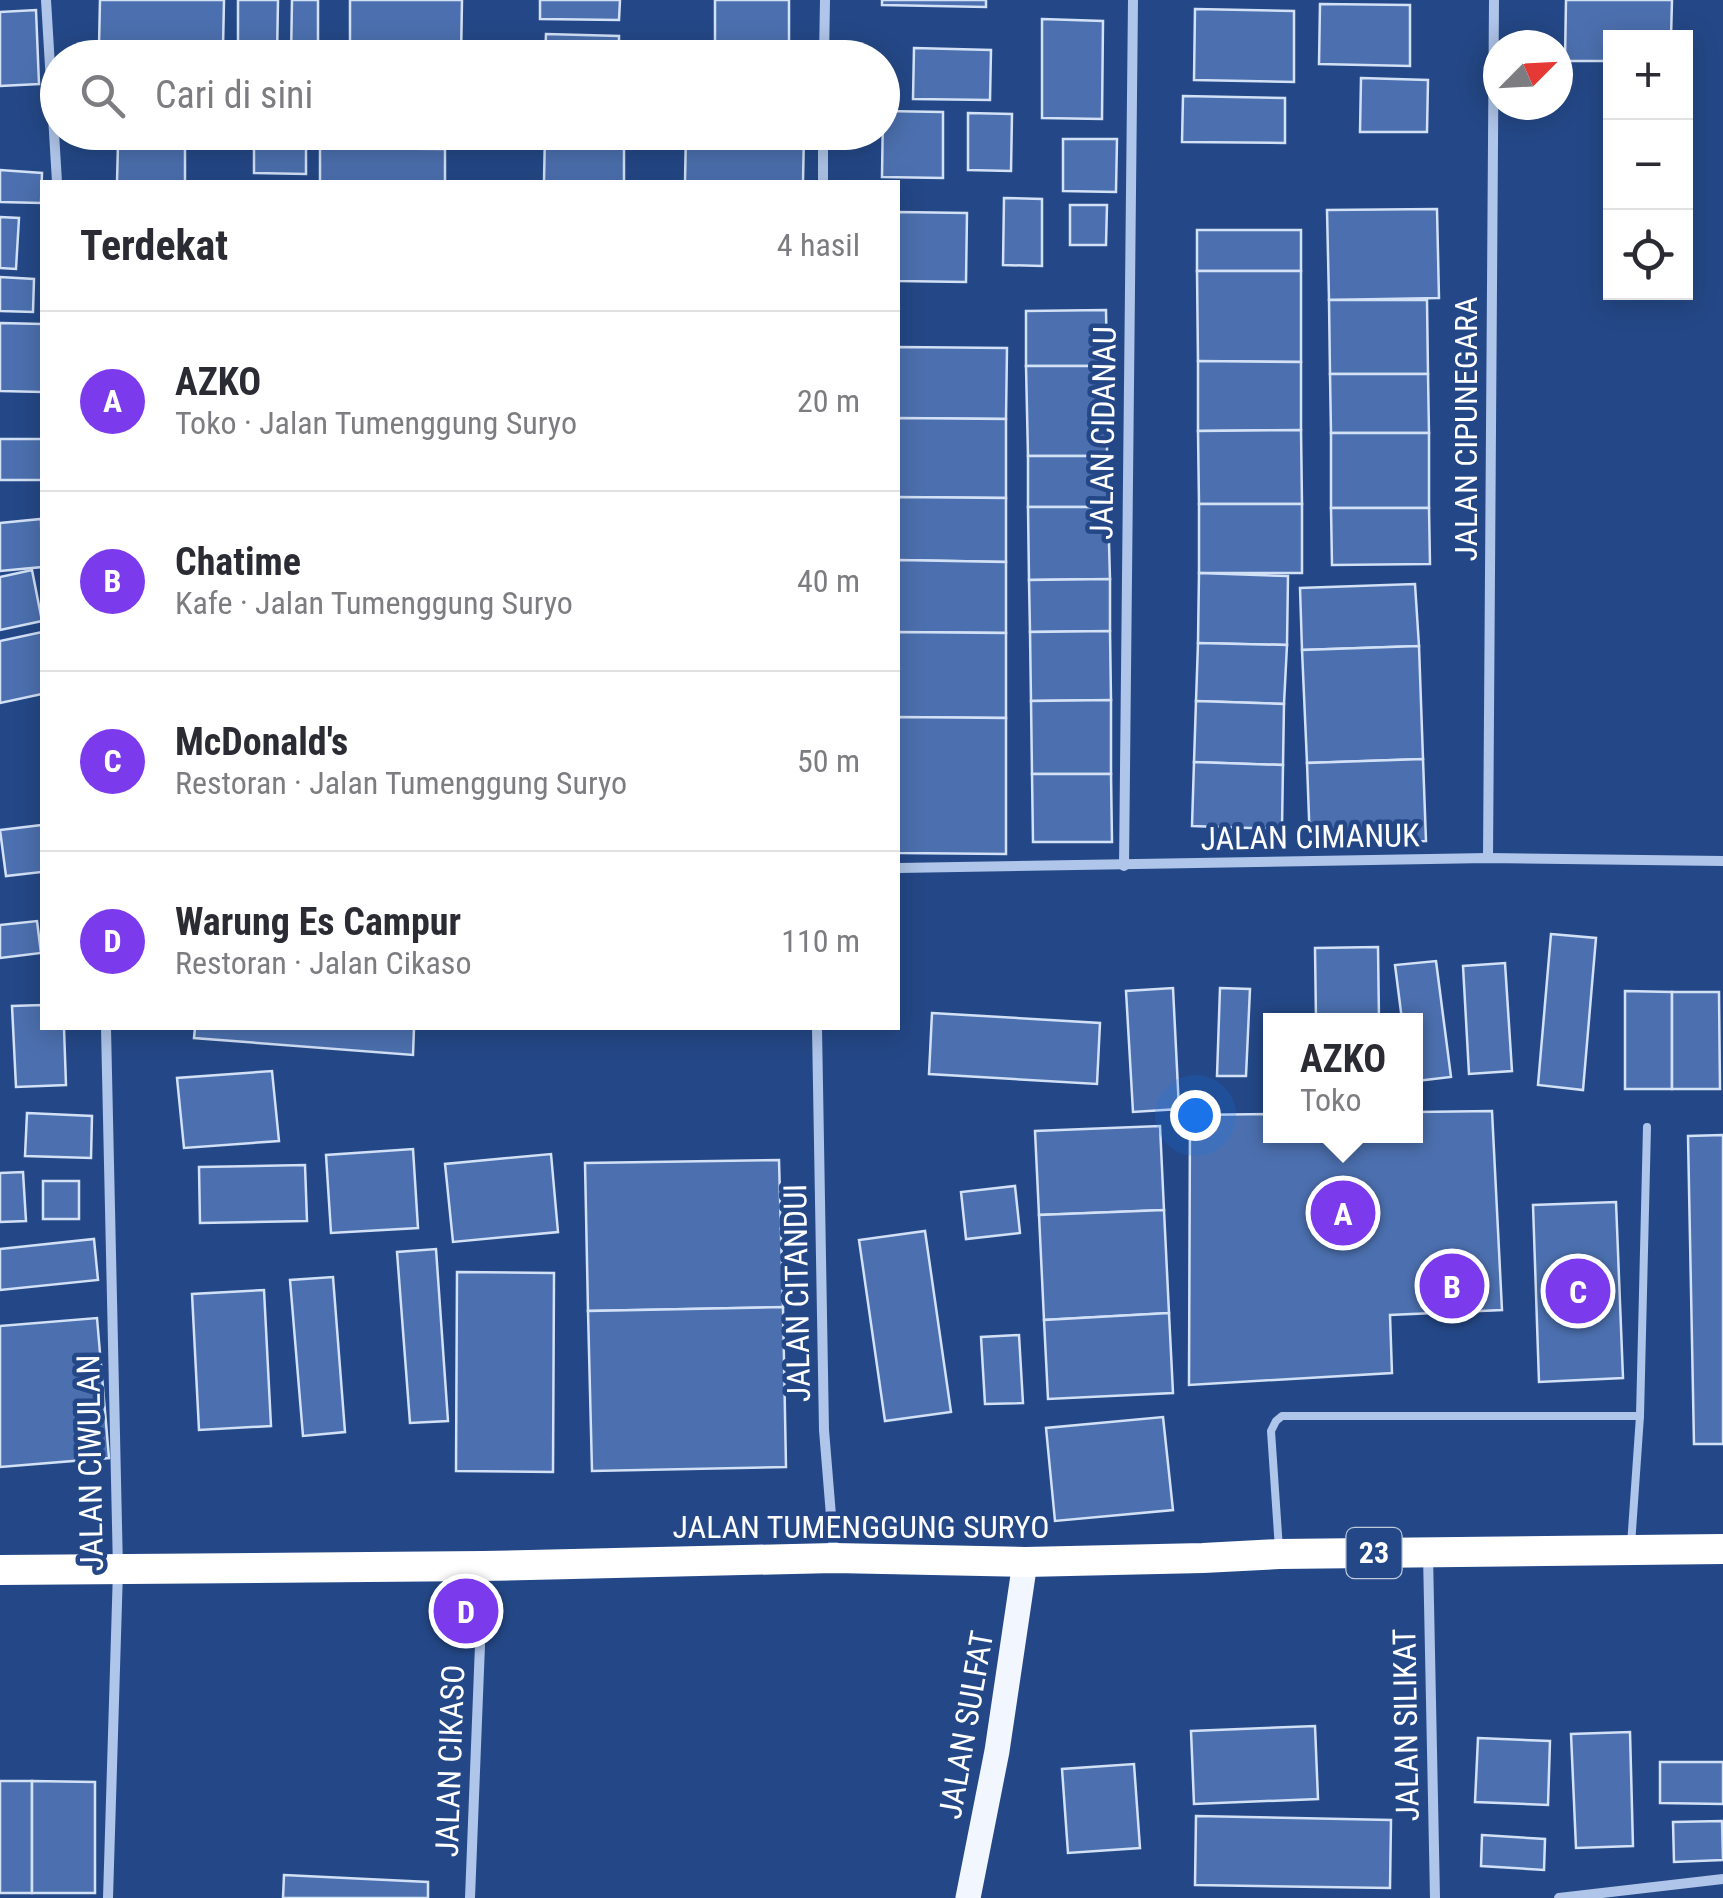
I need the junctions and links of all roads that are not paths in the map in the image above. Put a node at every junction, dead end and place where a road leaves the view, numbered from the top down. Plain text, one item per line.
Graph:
1 (46, 0) edge
2 (825, 0) edge
3 (1133, 0) edge
4 (1494, 0) edge
5 (48, 40) edge
6 (824, 40) edge
7 (55, 150) edge
8 (824, 150) edge
9 (57, 180) edge
10 (823, 180) edge
11 (1488, 858) junction
12 (1723, 860) edge
13 (1124, 866) junction
14 (900, 868) edge
15 (106, 1030) edge
16 (817, 1030) edge
17 (1647, 1127) dead end
18 (1640, 1416) junction
19 (1630, 1549) junction
20 (1723, 1549) edge
21 (1428, 1552) junction
22 (1279, 1554) junction
23 (834, 1558) junction
24 (1025, 1562) junction
25 (483, 1566) junction
26 (0, 1570) edge
27 (118, 1570) junction
28 (1723, 1879) edge
29 (108, 1898) edge
30 (470, 1898) edge
31 (968, 1898) edge
32 (1435, 1898) edge
33 (1559, 1898) edge

1 - 5 street
2 - 6 street
3 - 13 street, JALAN CIDANAU
4 - 11 street, JALAN CIPUNEGARA
7 - 9 street
8 - 10 street
11 - 12 street, JALAN CIMANUK
11 - 13 street, JALAN CIMANUK
13 - 14 street, JALAN CIMANUK
15 - 27 street, JALAN CIWULAN
16 - 23 street, JALAN CITANDUI
17 - 18 lane
18 - 19 lane
18 - 22 lane
19 - 20 highway, JALAN TUMENGGUNG SURYO / 23
19 - 21 highway, JALAN TUMENGGUNG SURYO / 23
21 - 22 highway, JALAN TUMENGGUNG SURYO / 23
21 - 32 street, JALAN SILIKAT
22 - 24 highway, JALAN TUMENGGUNG SURYO / 23
23 - 24 highway, JALAN TUMENGGUNG SURYO / 23
23 - 25 highway, JALAN TUMENGGUNG SURYO / 23
24 - 31 main road, JALAN SULFAT
25 - 27 highway, JALAN TUMENGGUNG SURYO / 23
25 - 30 street, JALAN CIKASO
26 - 27 highway, JALAN TUMENGGUNG SURYO / 23
27 - 29 street, JALAN CIWULAN
28 - 33 street

